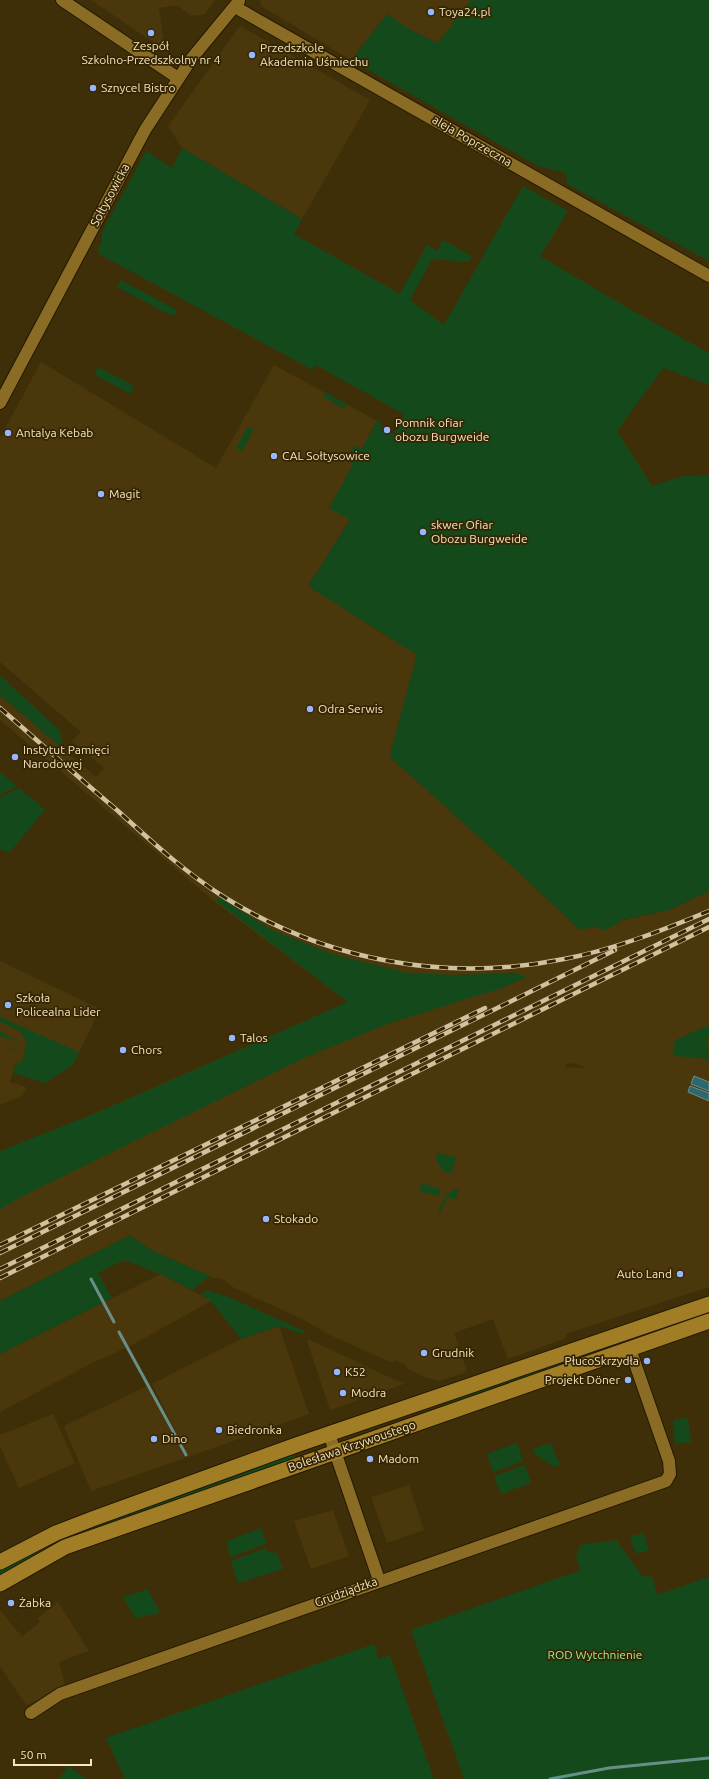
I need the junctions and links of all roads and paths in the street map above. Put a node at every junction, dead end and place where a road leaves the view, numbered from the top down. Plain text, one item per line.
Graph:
1 (62, 0) edge
2 (237, 3) edge
3 (178, 78) junction
4 (709, 276) edge
5 (0, 403) edge
6 (709, 1304) edge
7 (709, 1321) edge
8 (630, 1349) junction
9 (329, 1434) junction
10 (335, 1452) junction
11 (0, 1562) edge
12 (379, 1580) junction
13 (0, 1584) edge
14 (31, 1712) dead end

1 - 3 street
2 - 3 street, Sołtysowicka
2 - 4 street, aleja Poprzeczna
3 - 5 street, Sołtysowicka
6 - 9 main road, Bolesława Krzywoustego
7 - 8 main road, Bolesława Krzywoustego
8 - 10 main road, Bolesława Krzywoustego
8 - 12 street, Grudziądzka
9 - 10 street
9 - 11 main road, Bolesława Krzywoustego
10 - 12 street
10 - 13 main road, Bolesława Krzywoustego
12 - 14 street, Grudziądzka

